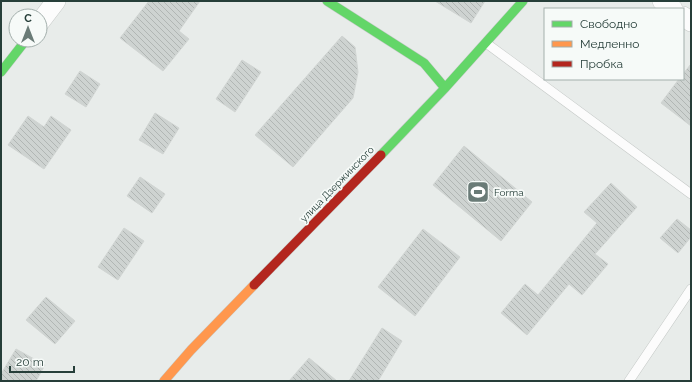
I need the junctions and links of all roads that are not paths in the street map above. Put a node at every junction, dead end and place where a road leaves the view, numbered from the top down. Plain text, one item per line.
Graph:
1 (56, 1) edge
2 (328, 1) edge
3 (523, 1) edge
4 (662, 1) edge
5 (672, 8) edge
6 (48, 12) edge
7 (486, 43) junction
8 (20, 48) edge
9 (1, 72) edge
10 (445, 88) junction
11 (691, 194) edge
12 (691, 289) edge
13 (164, 381) edge
14 (629, 381) edge

1 - 6 street
2 - 10 main road
3 - 7 main road, улица Дзержинского
4 - 5 street
7 - 10 main road, улица Дзержинского
7 - 11 lane
8 - 9 main road
10 - 13 main road, улица Дзержинского
12 - 14 lane

